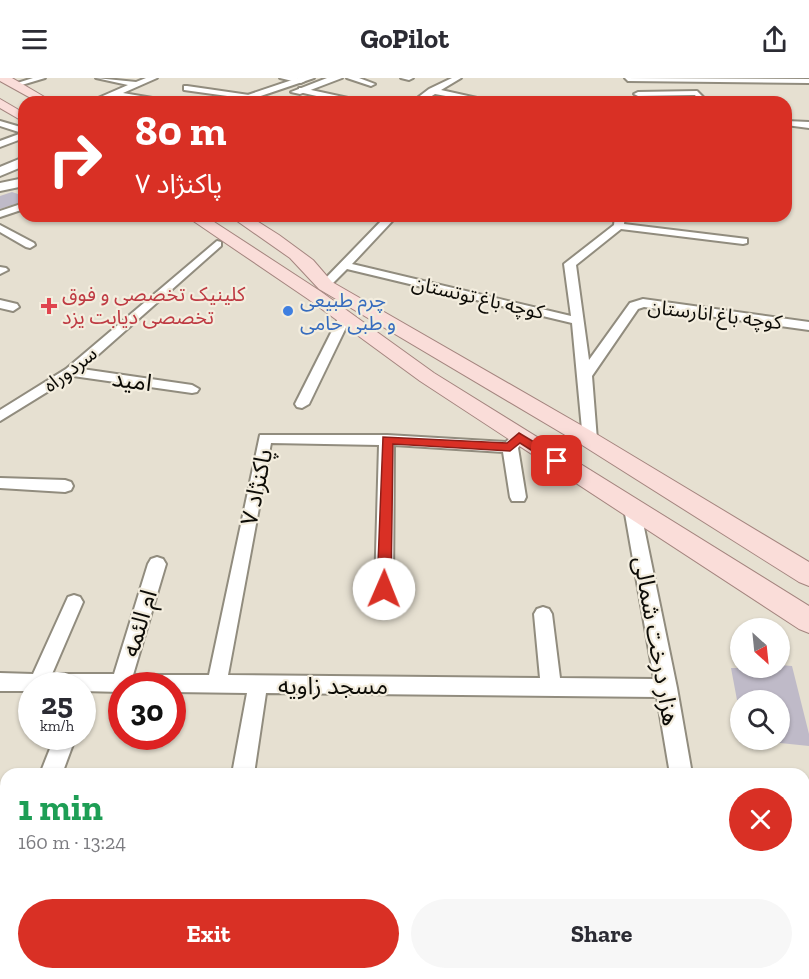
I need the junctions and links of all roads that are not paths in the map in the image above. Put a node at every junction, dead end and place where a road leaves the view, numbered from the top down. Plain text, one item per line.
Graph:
1 (3, 78) edge
2 (40, 78) edge
3 (100, 78) edge
4 (153, 78) edge
5 (284, 78) edge
6 (337, 78) edge
7 (351, 78) edge
8 (457, 78) edge
9 (749, 78) edge
10 (627, 79) edge
11 (804, 80) edge
12 (304, 83) edge
13 (0, 84) edge
14 (371, 84) dead end
15 (15, 85) junction
16 (139, 85) junction
17 (187, 88) dead end
18 (432, 91) junction
19 (0, 93) edge
20 (115, 94) junction
21 (638, 94) joint
22 (19, 96) edge
23 (36, 96) edge
24 (110, 96) edge
25 (129, 96) edge
26 (242, 96) edge
27 (253, 96) edge
28 (278, 96) edge
29 (335, 96) edge
30 (425, 96) edge
31 (459, 96) edge
32 (699, 96) edge
33 (0, 103) edge
34 (18, 104) edge
35 (18, 114) edge
36 (0, 123) edge
37 (18, 130) edge
38 (18, 136) edge
39 (0, 144) edge
40 (18, 164) edge
41 (0, 172) edge
42 (18, 183) edge
43 (1, 184) edge
44 (18, 208) edge
45 (0, 214) edge
46 (183, 222) edge
47 (206, 222) edge
48 (221, 222) edge
49 (250, 222) edge
50 (386, 222) edge
51 (619, 222) edge
52 (626, 222) edge
53 (0, 228) edge
54 (242, 240) junction
55 (744, 241) dead end
56 (217, 244) junction
57 (30, 245) dead end
58 (343, 266) junction
59 (310, 285) junction
60 (0, 304) edge
61 (13, 307) dead end
62 (345, 317) junction
63 (577, 321) junction
64 (809, 327) edge
65 (71, 372) junction
66 (585, 376) junction
67 (192, 388) dead end
68 (302, 404) dead end
69 (0, 416) edge
70 (387, 440) junction
71 (590, 440) junction
72 (514, 442) junction
73 (0, 483) edge
74 (64, 486) dead end
75 (518, 497) dead end
76 (632, 508) junction
77 (157, 564) dead end
78 (809, 575) edge
79 (384, 589) dead end
80 (74, 602) dead end
81 (543, 614) dead end
82 (809, 621) edge
83 (43, 672) edge
84 (124, 672) edge
85 (0, 682) edge
86 (18, 682) edge
87 (186, 683) edge
88 (217, 683) junction
89 (258, 684) junction
90 (551, 687) junction
91 (667, 688) junction
92 (60, 750) edge
93 (53, 768) edge
94 (244, 768) edge
95 (680, 768) edge

1 - 15 main road
2 - 15 street
3 - 16 street
4 - 16 street
5 - 12 street
6 - 12 main road
7 - 14 street
8 - 18 street
9 - 10 street
9 - 11 street
10 - 21 street
12 - 27 main road
12 - 28 main road
12 - 29 street
13 - 22 main road
15 - 23 main road
16 - 20 street
17 - 26 street
18 - 30 street
18 - 31 street
19 - 34 main road
20 - 24 street
20 - 25 street
21 - 32 street
33 - 35 main road
36 - 37 street
38 - 39 street
40 - 41 main road
42 - 43 main road
44 - 45 street
46 - 56 main road
47 - 54 main road
48 - 54 main road
49 - 59 main road
50 - 58 street
51 - 63 street
52 - 55 street
53 - 57 street
54 - 59 main road
56 - 59 main road
56 - 65 street, سردوراه
58 - 59 street
58 - 63 street, کوچه باغ توتستان
59 - 62 main road
59 - 71 main road
60 - 61 street
62 - 68 street
62 - 72 main road
63 - 66 street
64 - 66 street, کوچه باغ انارستان
65 - 67 street, امید
65 - 69 street, سردوراه
66 - 71 street
70 - 72 street, پاکنژاد ۷
70 - 79 street
70 - 88 street, پاکنژاد ۷
71 - 78 main road
72 - 75 street
72 - 76 main road
73 - 74 street
76 - 82 main road
76 - 91 street, هزار درخت شمالی
77 - 84 street, ام الئمه
80 - 83 street
81 - 90 street
85 - 86 street, مسجد زاویه
87 - 88 street, مسجد زاویه
88 - 89 street, مسجد زاویه
89 - 90 street, مسجد زاویه
89 - 94 street
90 - 91 street, مسجد زاویه
91 - 95 street, هزار درخت شمالی
92 - 93 street

